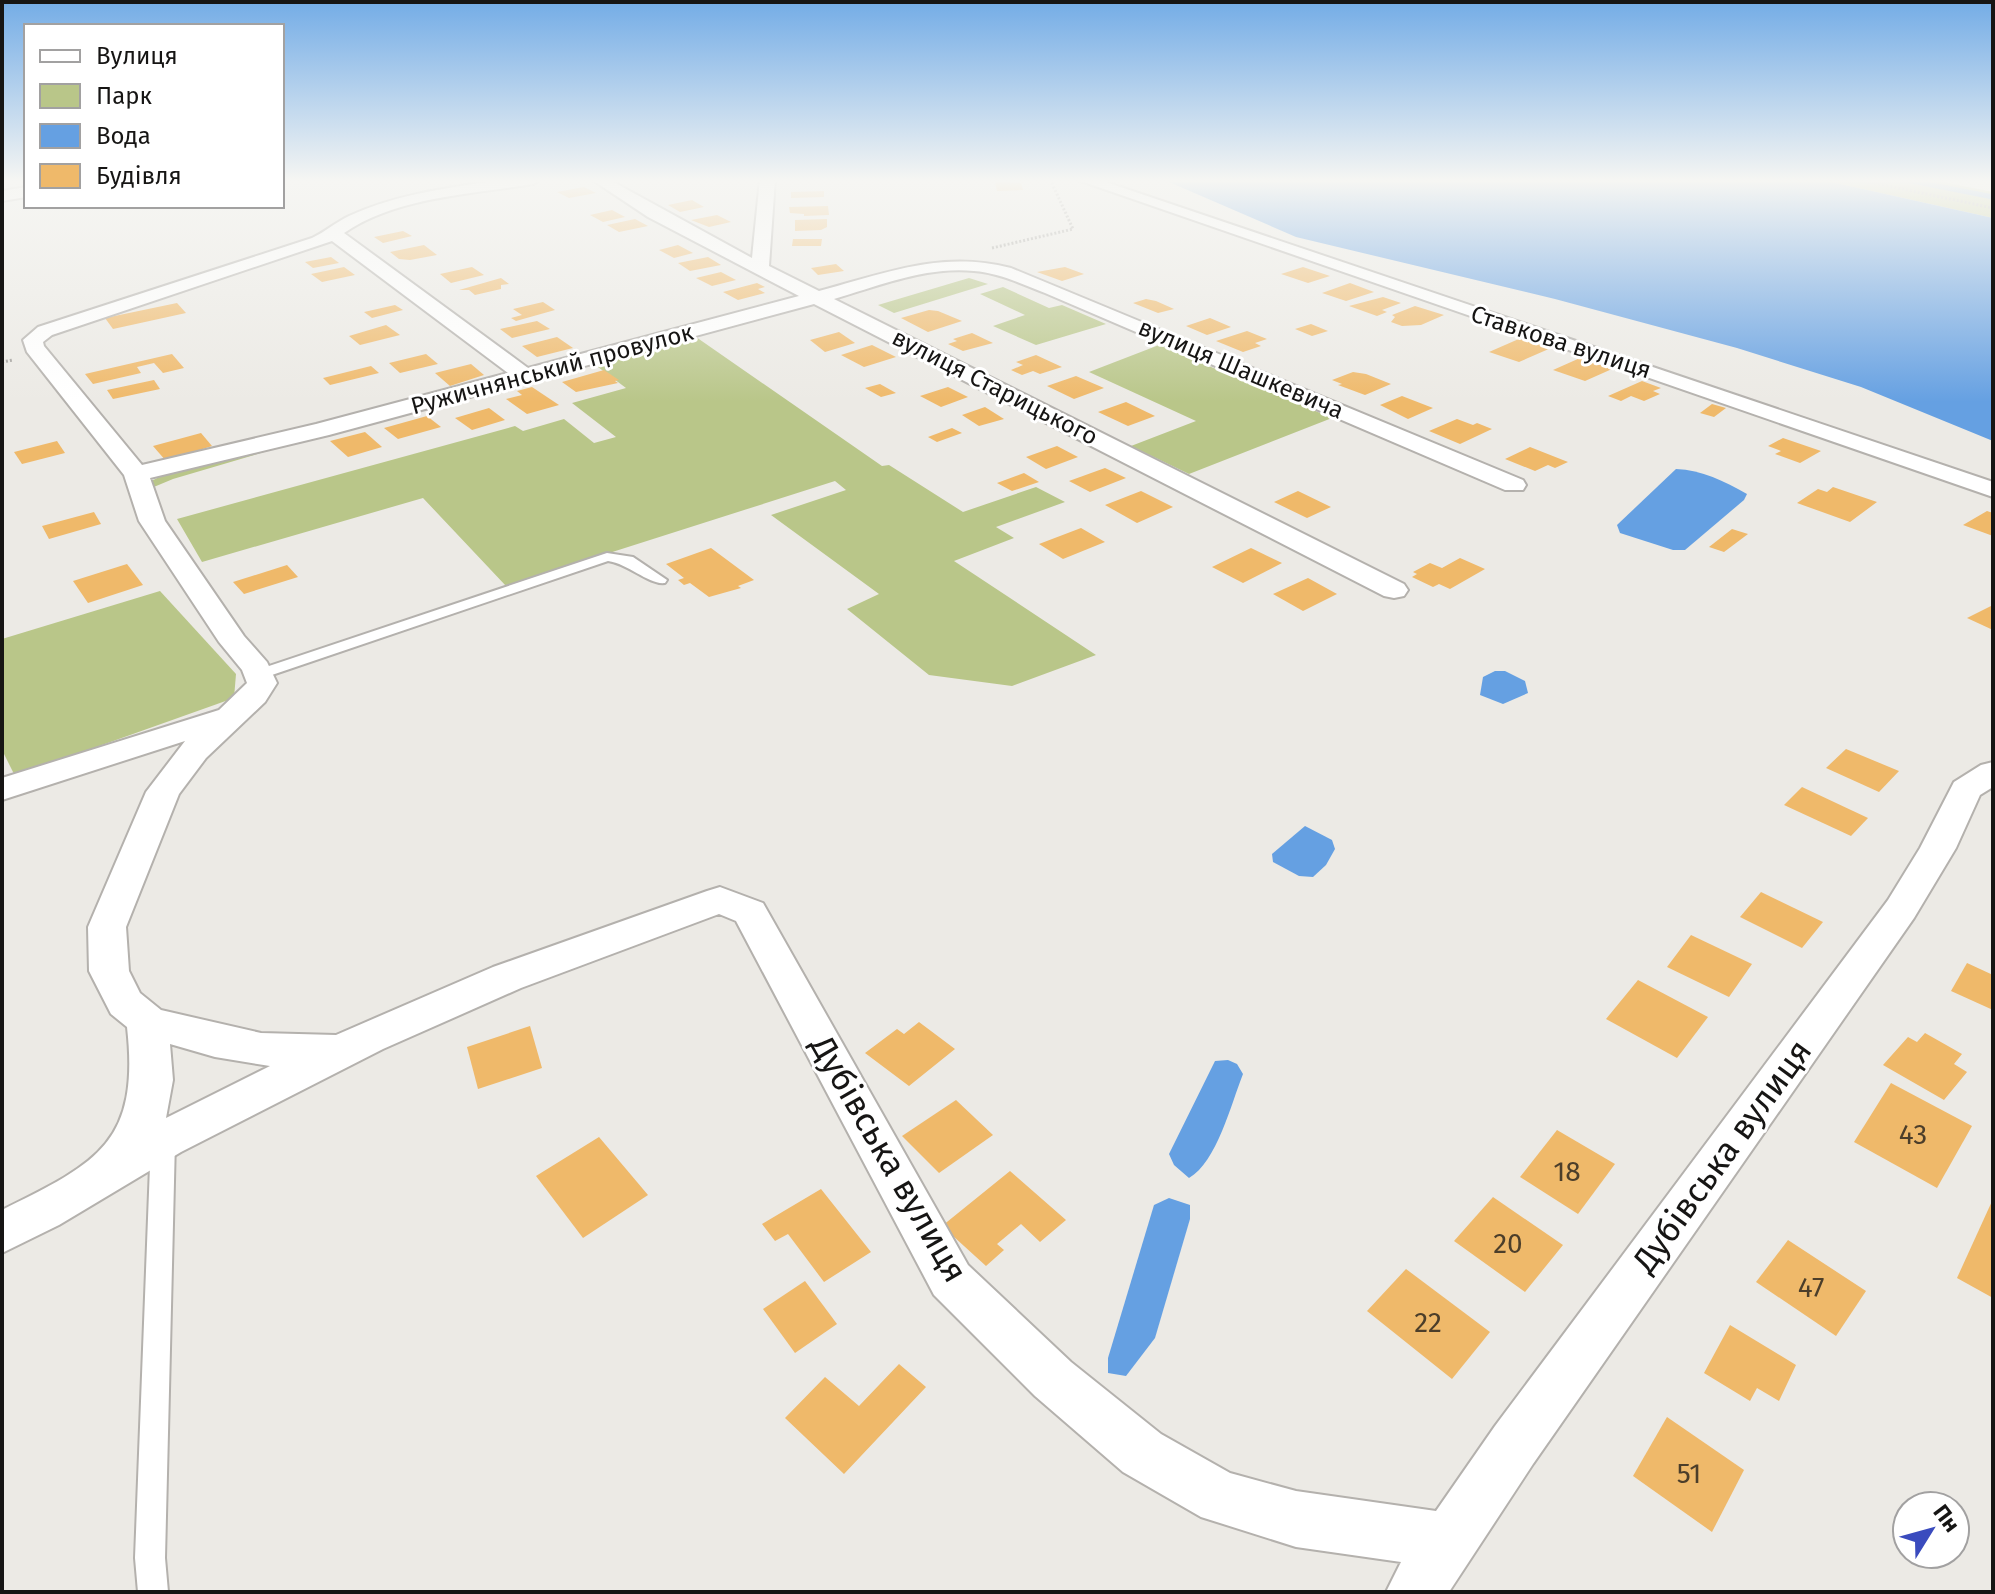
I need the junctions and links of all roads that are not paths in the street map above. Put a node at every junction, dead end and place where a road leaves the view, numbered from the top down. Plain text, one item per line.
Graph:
1 (279, 253) edge
2 (360, 253) edge
3 (730, 253) edge
4 (761, 253) edge
5 (1301, 253) edge
6 (760, 261) junction
7 (967, 263) joint
8 (820, 298) junction
9 (524, 375) junction
10 (136, 474) junction
11 (1514, 485) dead end
12 (1993, 490) edge
13 (660, 580) dead end
14 (1394, 590) dead end
15 (260, 674) junction
16 (230, 717) junction
17 (1993, 772) edge
18 (2, 789) edge
19 (147, 1021) junction
20 (341, 1049) junction
21 (163, 1140) junction
22 (110, 1170) junction
23 (2, 1233) edge
24 (1448, 1541) junction
25 (153, 1592) edge
26 (1415, 1592) edge

1 - 10 street
2 - 9 street
3 - 6 street, вулиця Старицького
4 - 6 street
5 - 12 street, Ставкова вулиця
6 - 8 street, вулиця Старицького
7 - 8 street, Ружичнянський провулок
7 - 11 street, вулиця Шашкевича
8 - 9 street, Ружичнянський провулок
8 - 14 street, вулиця Старицького
9 - 10 street, Ружичнянський провулок
10 - 15 street
13 - 15 lane
15 - 16 street
16 - 18 street
16 - 19 street
17 - 24 street, Дубівська вулиця
19 - 20 street
19 - 22 street
20 - 21 street
20 - 24 street, Дубівська вулиця
21 - 22 street
21 - 25 lane
22 - 23 street
24 - 26 street, Дубівська вулиця

